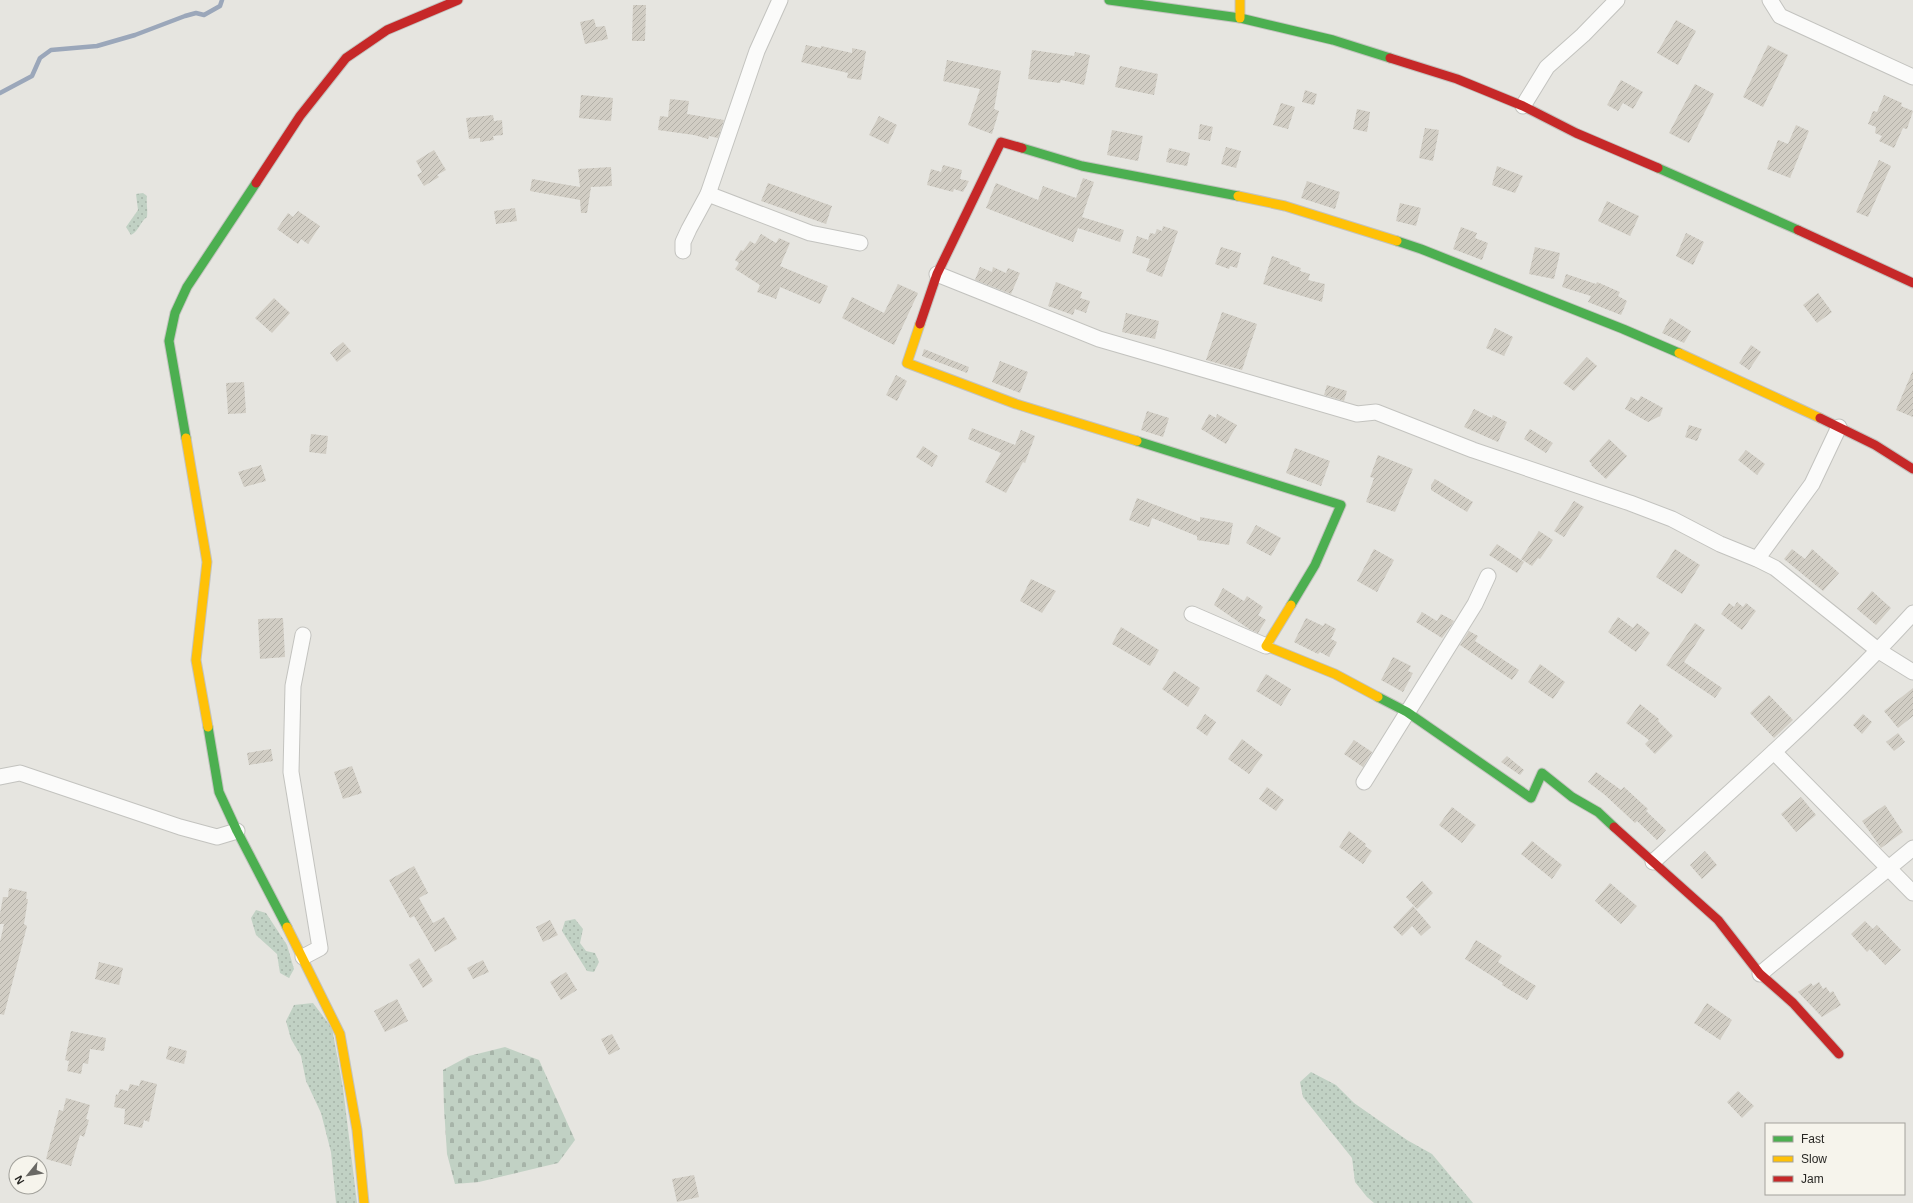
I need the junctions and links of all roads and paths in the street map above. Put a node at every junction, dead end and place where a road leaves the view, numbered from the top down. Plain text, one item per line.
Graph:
1 (458, 0) edge
2 (780, 0) edge
3 (1109, 0) edge
4 (1240, 0) edge
5 (1617, 0) edge
6 (1770, 0) edge
7 (1240, 18) junction
8 (1913, 77) edge
9 (1523, 106) junction
10 (708, 194) junction
11 (860, 243) dead end
12 (683, 251) dead end
13 (937, 274) junction
14 (1913, 283) edge
15 (1839, 427) junction
16 (1913, 469) edge
17 (1757, 559) junction
18 (1488, 576) dead end
19 (1913, 613) edge
20 (1192, 614) dead end
21 (303, 635) dead end
22 (1266, 646) junction
23 (1879, 651) junction
24 (1913, 672) edge
25 (1407, 712) junction
26 (1774, 752) junction
27 (0, 777) edge
28 (1364, 782) dead end
29 (237, 831) junction
30 (1913, 848) edge
31 (1653, 862) junction
32 (1888, 867) junction
33 (1913, 893) edge
34 (303, 957) junction
35 (1760, 974) junction
36 (1839, 1054) dead end
37 (364, 1203) edge

1 - 29 street
2 - 10 street
3 - 7 street
4 - 7 street
5 - 9 street
6 - 8 street
7 - 9 street
9 - 14 street
10 - 11 street
10 - 12 street
13 - 15 street
13 - 17 street
13 - 22 street
15 - 16 street
15 - 17 street
17 - 23 street
18 - 25 street
19 - 23 street
20 - 22 street
21 - 34 street
22 - 25 street
23 - 24 street
23 - 26 street
25 - 28 street
25 - 31 street
26 - 31 street
26 - 32 street
27 - 29 street
29 - 34 street
30 - 32 street
31 - 35 street
32 - 33 street
32 - 35 street
34 - 37 street
35 - 36 street

